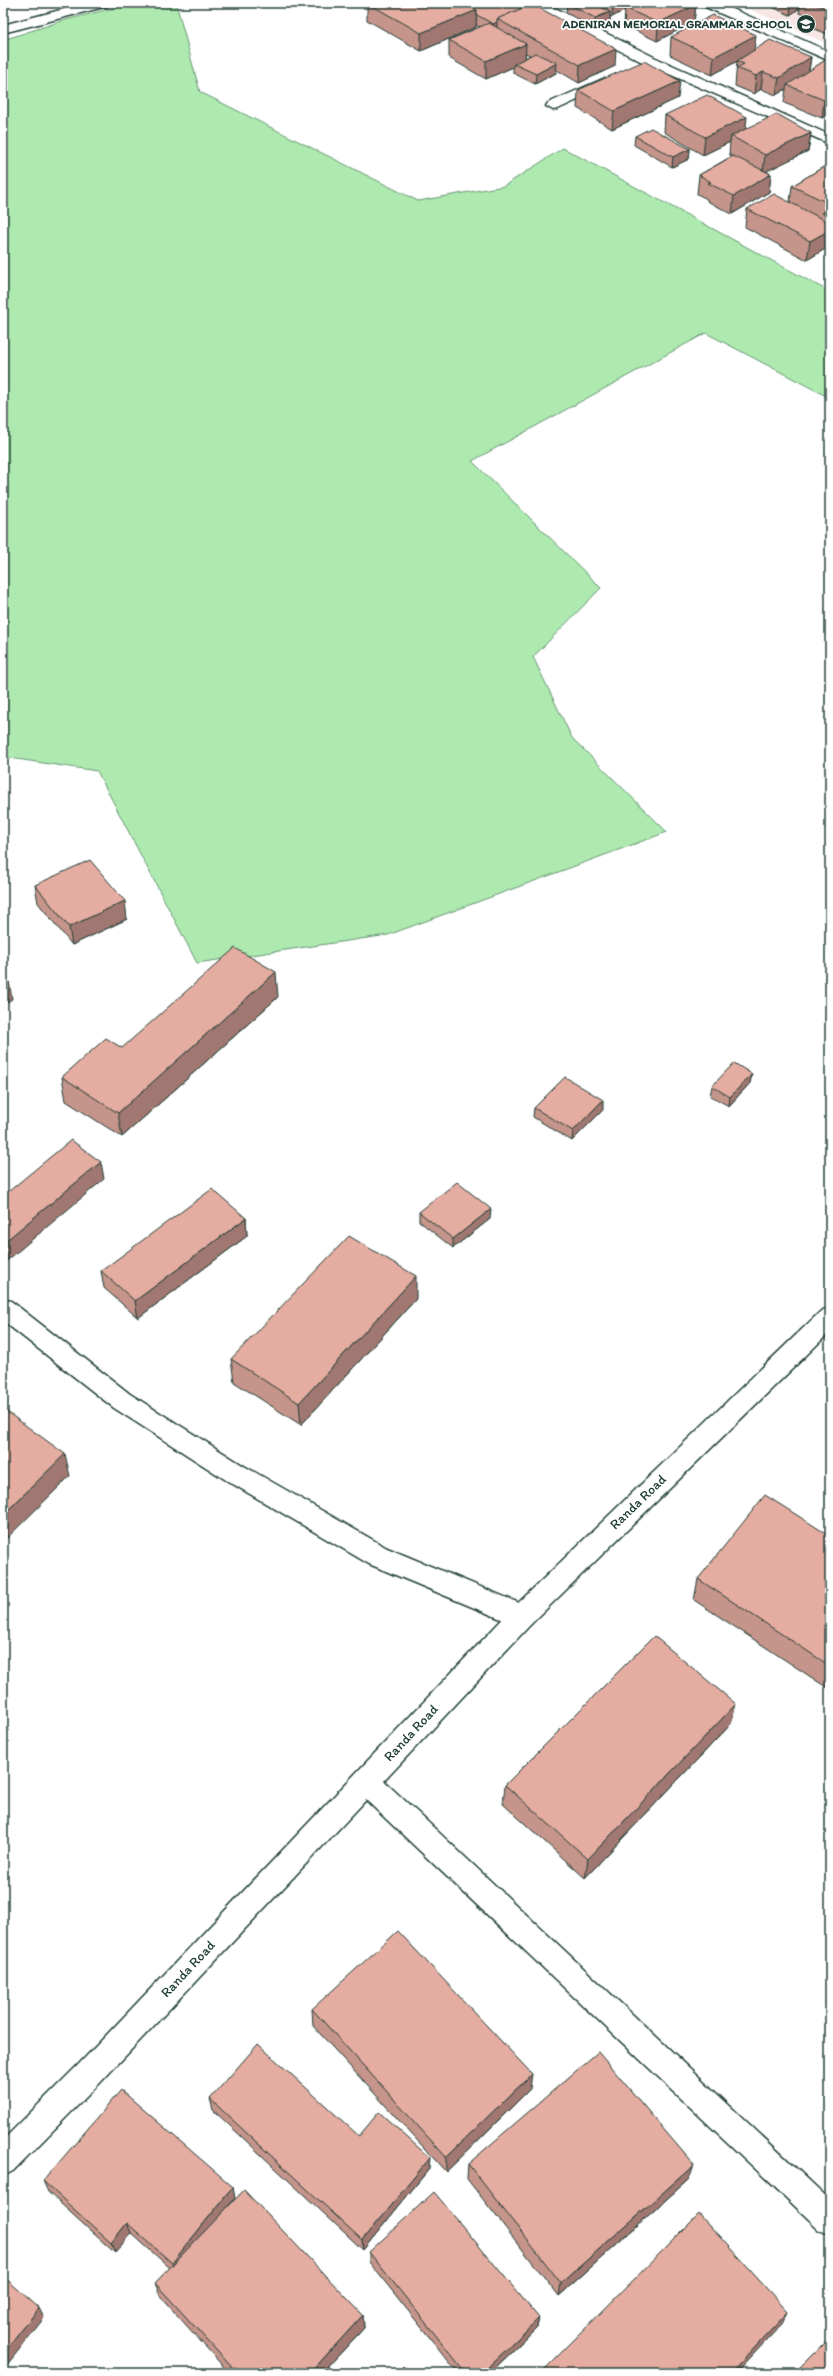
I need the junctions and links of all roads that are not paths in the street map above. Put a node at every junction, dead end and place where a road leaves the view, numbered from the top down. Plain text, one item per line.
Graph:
1 (104, 3) edge
2 (534, 3) edge
3 (708, 3) edge
4 (3, 29) edge
5 (830, 56) edge
6 (651, 61) junction
7 (637, 68) edge
8 (616, 77) edge
9 (553, 106) dead end
10 (830, 140) edge
11 (3, 1308) edge
12 (830, 1317) edge
13 (522, 1616) junction
14 (366, 1782) junction
15 (3, 2161) edge
16 (830, 2220) edge

1 - 4 street
2 - 6 street
3 - 5 street
6 - 7 street
6 - 10 street
8 - 9 street
11 - 13 street
12 - 13 street, Randa Road
13 - 14 street, Randa Road
14 - 15 street, Randa Road
14 - 16 street

